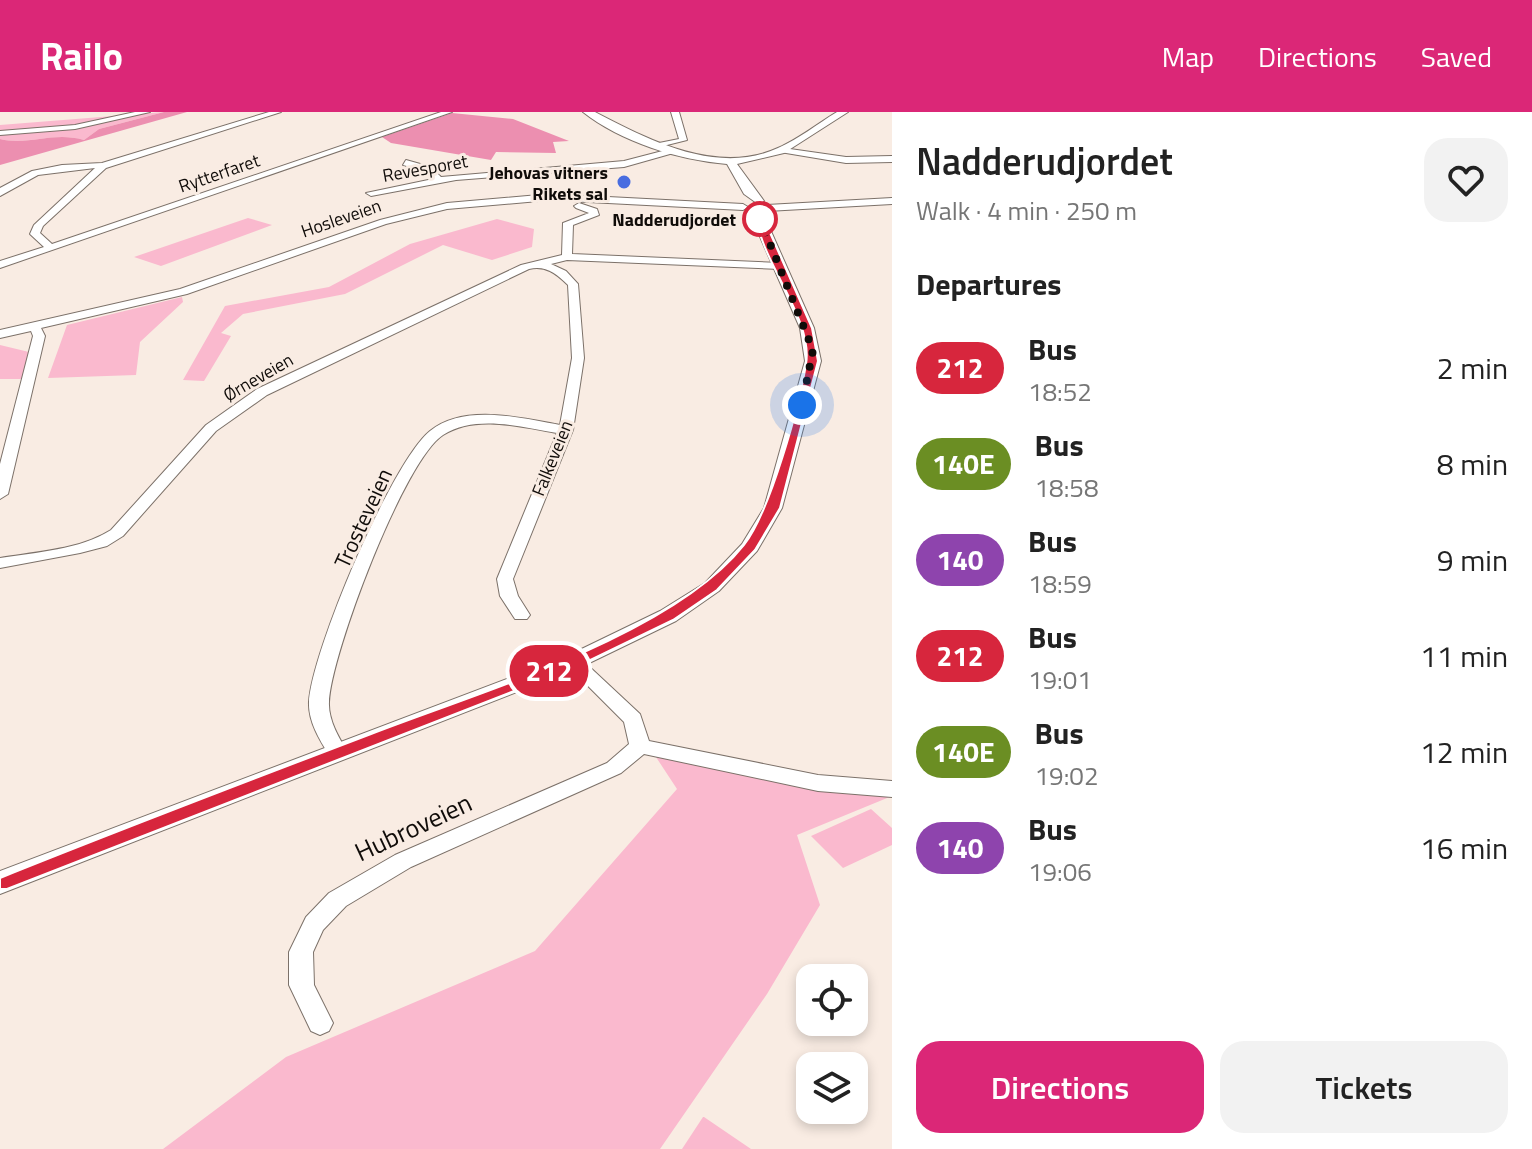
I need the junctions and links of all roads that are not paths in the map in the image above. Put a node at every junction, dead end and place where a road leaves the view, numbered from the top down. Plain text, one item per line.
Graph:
1 (146, 112) edge
2 (277, 112) edge
3 (448, 112) edge
4 (588, 112) edge
5 (675, 112) edge
6 (843, 112) edge
7 (0, 133) edge
8 (662, 145) junction
9 (674, 150) junction
10 (783, 150) junction
11 (892, 159) edge
12 (728, 162) junction
13 (406, 163) dead end
14 (103, 166) junction
15 (439, 180) junction
16 (0, 193) edge
17 (371, 193) dead end
18 (892, 201) edge
19 (754, 205) junction
20 (579, 206) dead end
21 (50, 247) junction
22 (567, 257) junction
23 (541, 263) junction
24 (0, 265) edge
25 (780, 266) junction
26 (35, 327) junction
27 (0, 334) edge
28 (566, 430) junction
29 (0, 494) edge
30 (0, 563) edge
31 (521, 615) dead end
32 (573, 662) junction
33 (640, 746) junction
34 (338, 753) junction
35 (892, 789) edge
36 (0, 883) edge
37 (320, 1023) dead end

1 - 7 street
2 - 14 street
3 - 21 street, Rytterfaret
4 - 8 street
5 - 8 street
6 - 10 street
8 - 9 street
9 - 12 street
9 - 15 street, Revesporet
10 - 11 street
10 - 12 street
12 - 19 street
13 - 15 street
14 - 16 street
14 - 21 street
15 - 17 street, Revesporet
18 - 19 street, Hosleveien
19 - 25 street
19 - 26 street, Hosleveien
20 - 22 street
21 - 24 street, Rytterfaret
22 - 23 street, Ørneveien
22 - 25 street, Ørneveien
23 - 28 street, Falkeveien
23 - 30 street, Ørneveien
25 - 32 street
26 - 27 street, Hosleveien
26 - 29 street
28 - 31 street, Falkeveien
28 - 34 street, Trosteveien
32 - 33 street
32 - 34 street
33 - 35 street
33 - 37 street, Hubroveien
34 - 36 street

